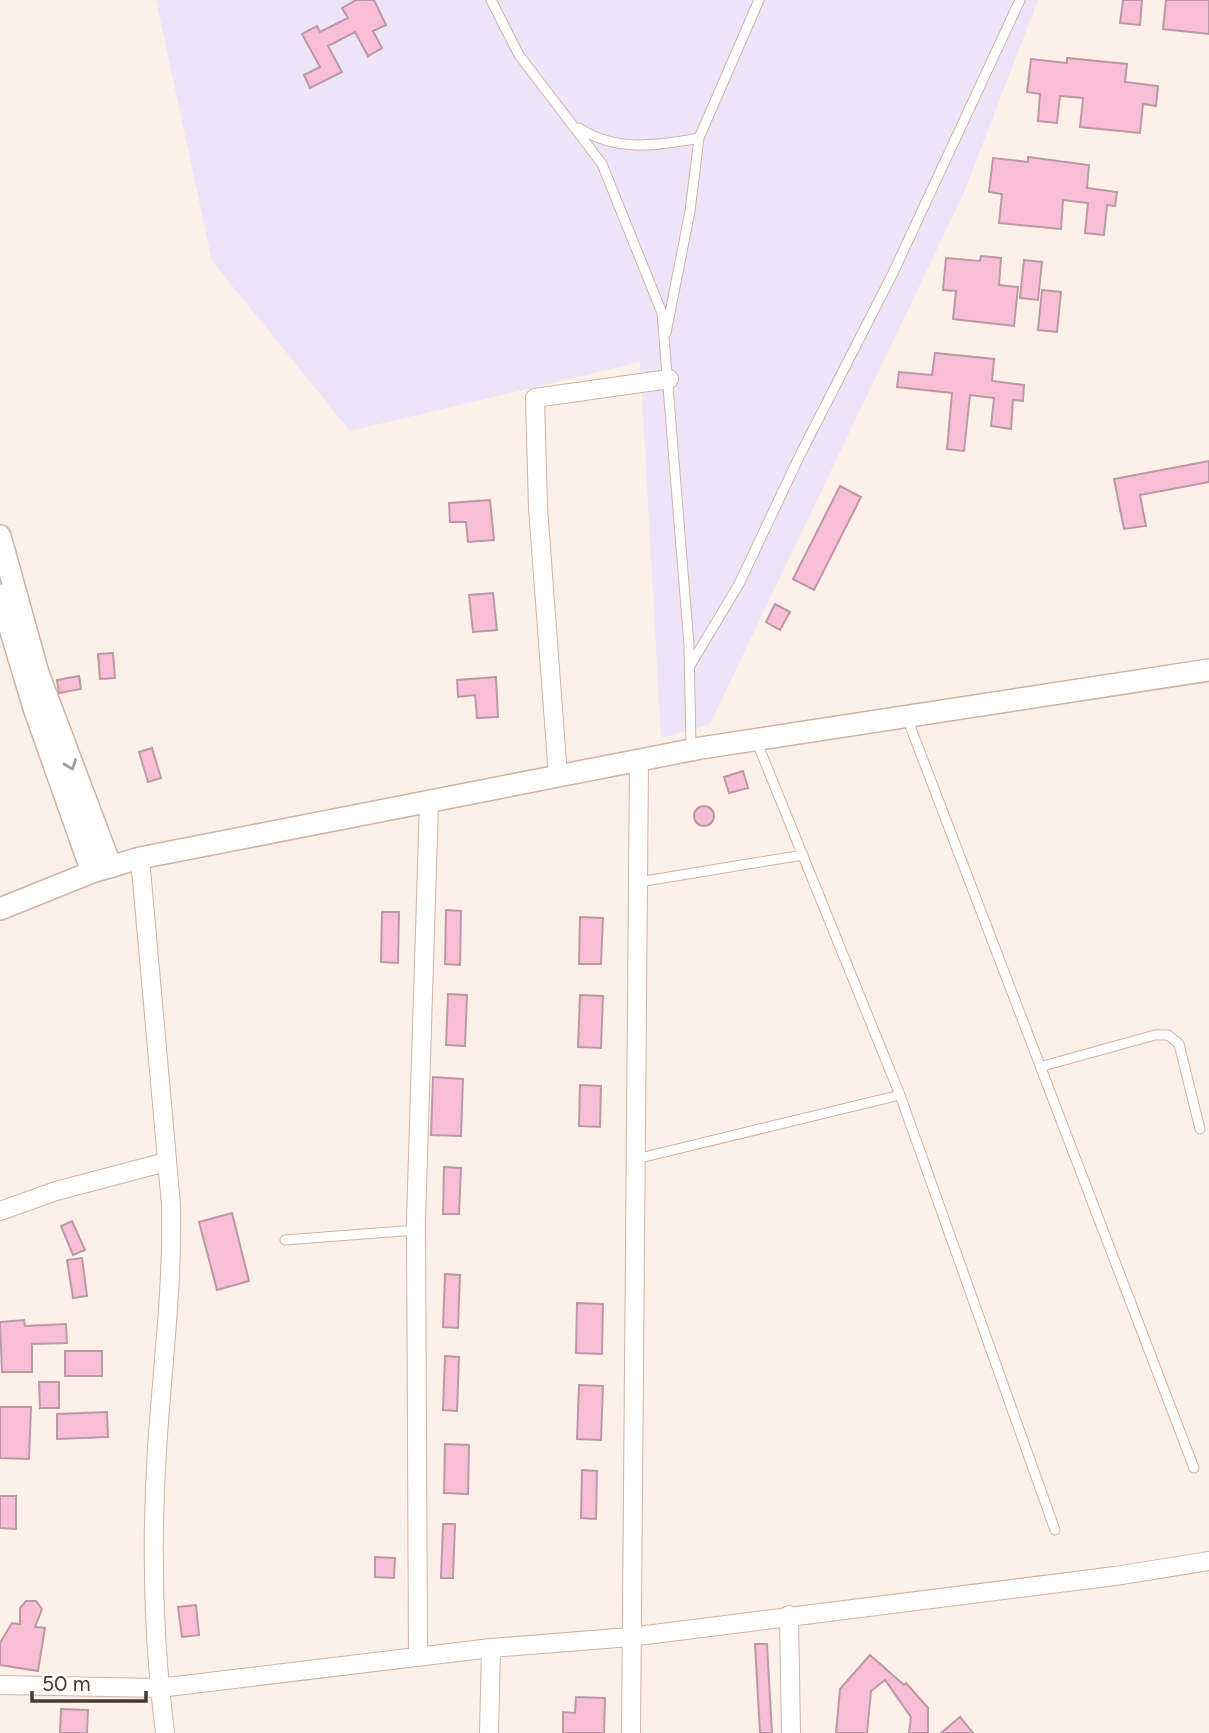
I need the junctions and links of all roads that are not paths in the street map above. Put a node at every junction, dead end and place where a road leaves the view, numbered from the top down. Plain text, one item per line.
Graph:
1 (491, 0) edge
2 (759, 0) edge
3 (1020, 0) edge
4 (576, 126) junction
5 (699, 138) junction
6 (665, 338) junction
7 (668, 379) junction
8 (0, 536) edge
9 (0, 594) edge
10 (690, 665) junction
11 (1209, 670) edge
12 (907, 717) junction
13 (756, 740) junction
14 (691, 750) junction
15 (639, 760) junction
16 (558, 776) junction
17 (429, 802) junction
18 (803, 855) junction
19 (140, 858) junction
20 (102, 869) junction
21 (639, 882) junction
22 (0, 909) edge
23 (1043, 1066) junction
24 (900, 1095) junction
25 (1200, 1129) dead end
26 (634, 1159) junction
27 (166, 1162) junction
28 (0, 1211) edge
29 (416, 1230) junction
30 (285, 1240) dead end
31 (1194, 1468) dead end
32 (1055, 1530) dead end
33 (1209, 1562) edge
34 (789, 1615) junction
35 (630, 1637) junction
36 (491, 1648) junction
37 (418, 1657) junction
38 (0, 1685) edge
39 (159, 1688) junction
40 (165, 1733) edge
41 (489, 1733) edge
42 (631, 1733) edge
43 (791, 1733) edge

1 - 4 lane
2 - 5 lane
3 - 10 lane
4 - 5 lane
4 - 6 lane
5 - 6 lane
6 - 7 lane
7 - 10 lane
7 - 16 street
8 -> 20 street
9 - 20 street
10 - 14 lane
11 - 12 street
12 - 13 street
12 - 23 lane
13 - 14 street
13 - 18 lane
14 - 15 street
15 - 16 street
15 - 21 street
16 - 17 street
17 - 19 street
17 - 29 street
18 - 21 lane
18 - 24 lane
19 - 20 street
19 - 27 street
20 - 22 street
21 - 26 street
23 - 25 lane
23 - 31 lane
24 - 26 lane
24 - 32 lane
26 - 35 street
27 - 28 street
27 - 39 street
29 - 30 lane
29 - 37 street
33 - 34 street
34 - 35 street
34 - 43 street
35 - 36 street
35 - 42 street
36 - 37 street
36 - 41 street
37 - 39 street
38 - 39 street
39 - 40 street

